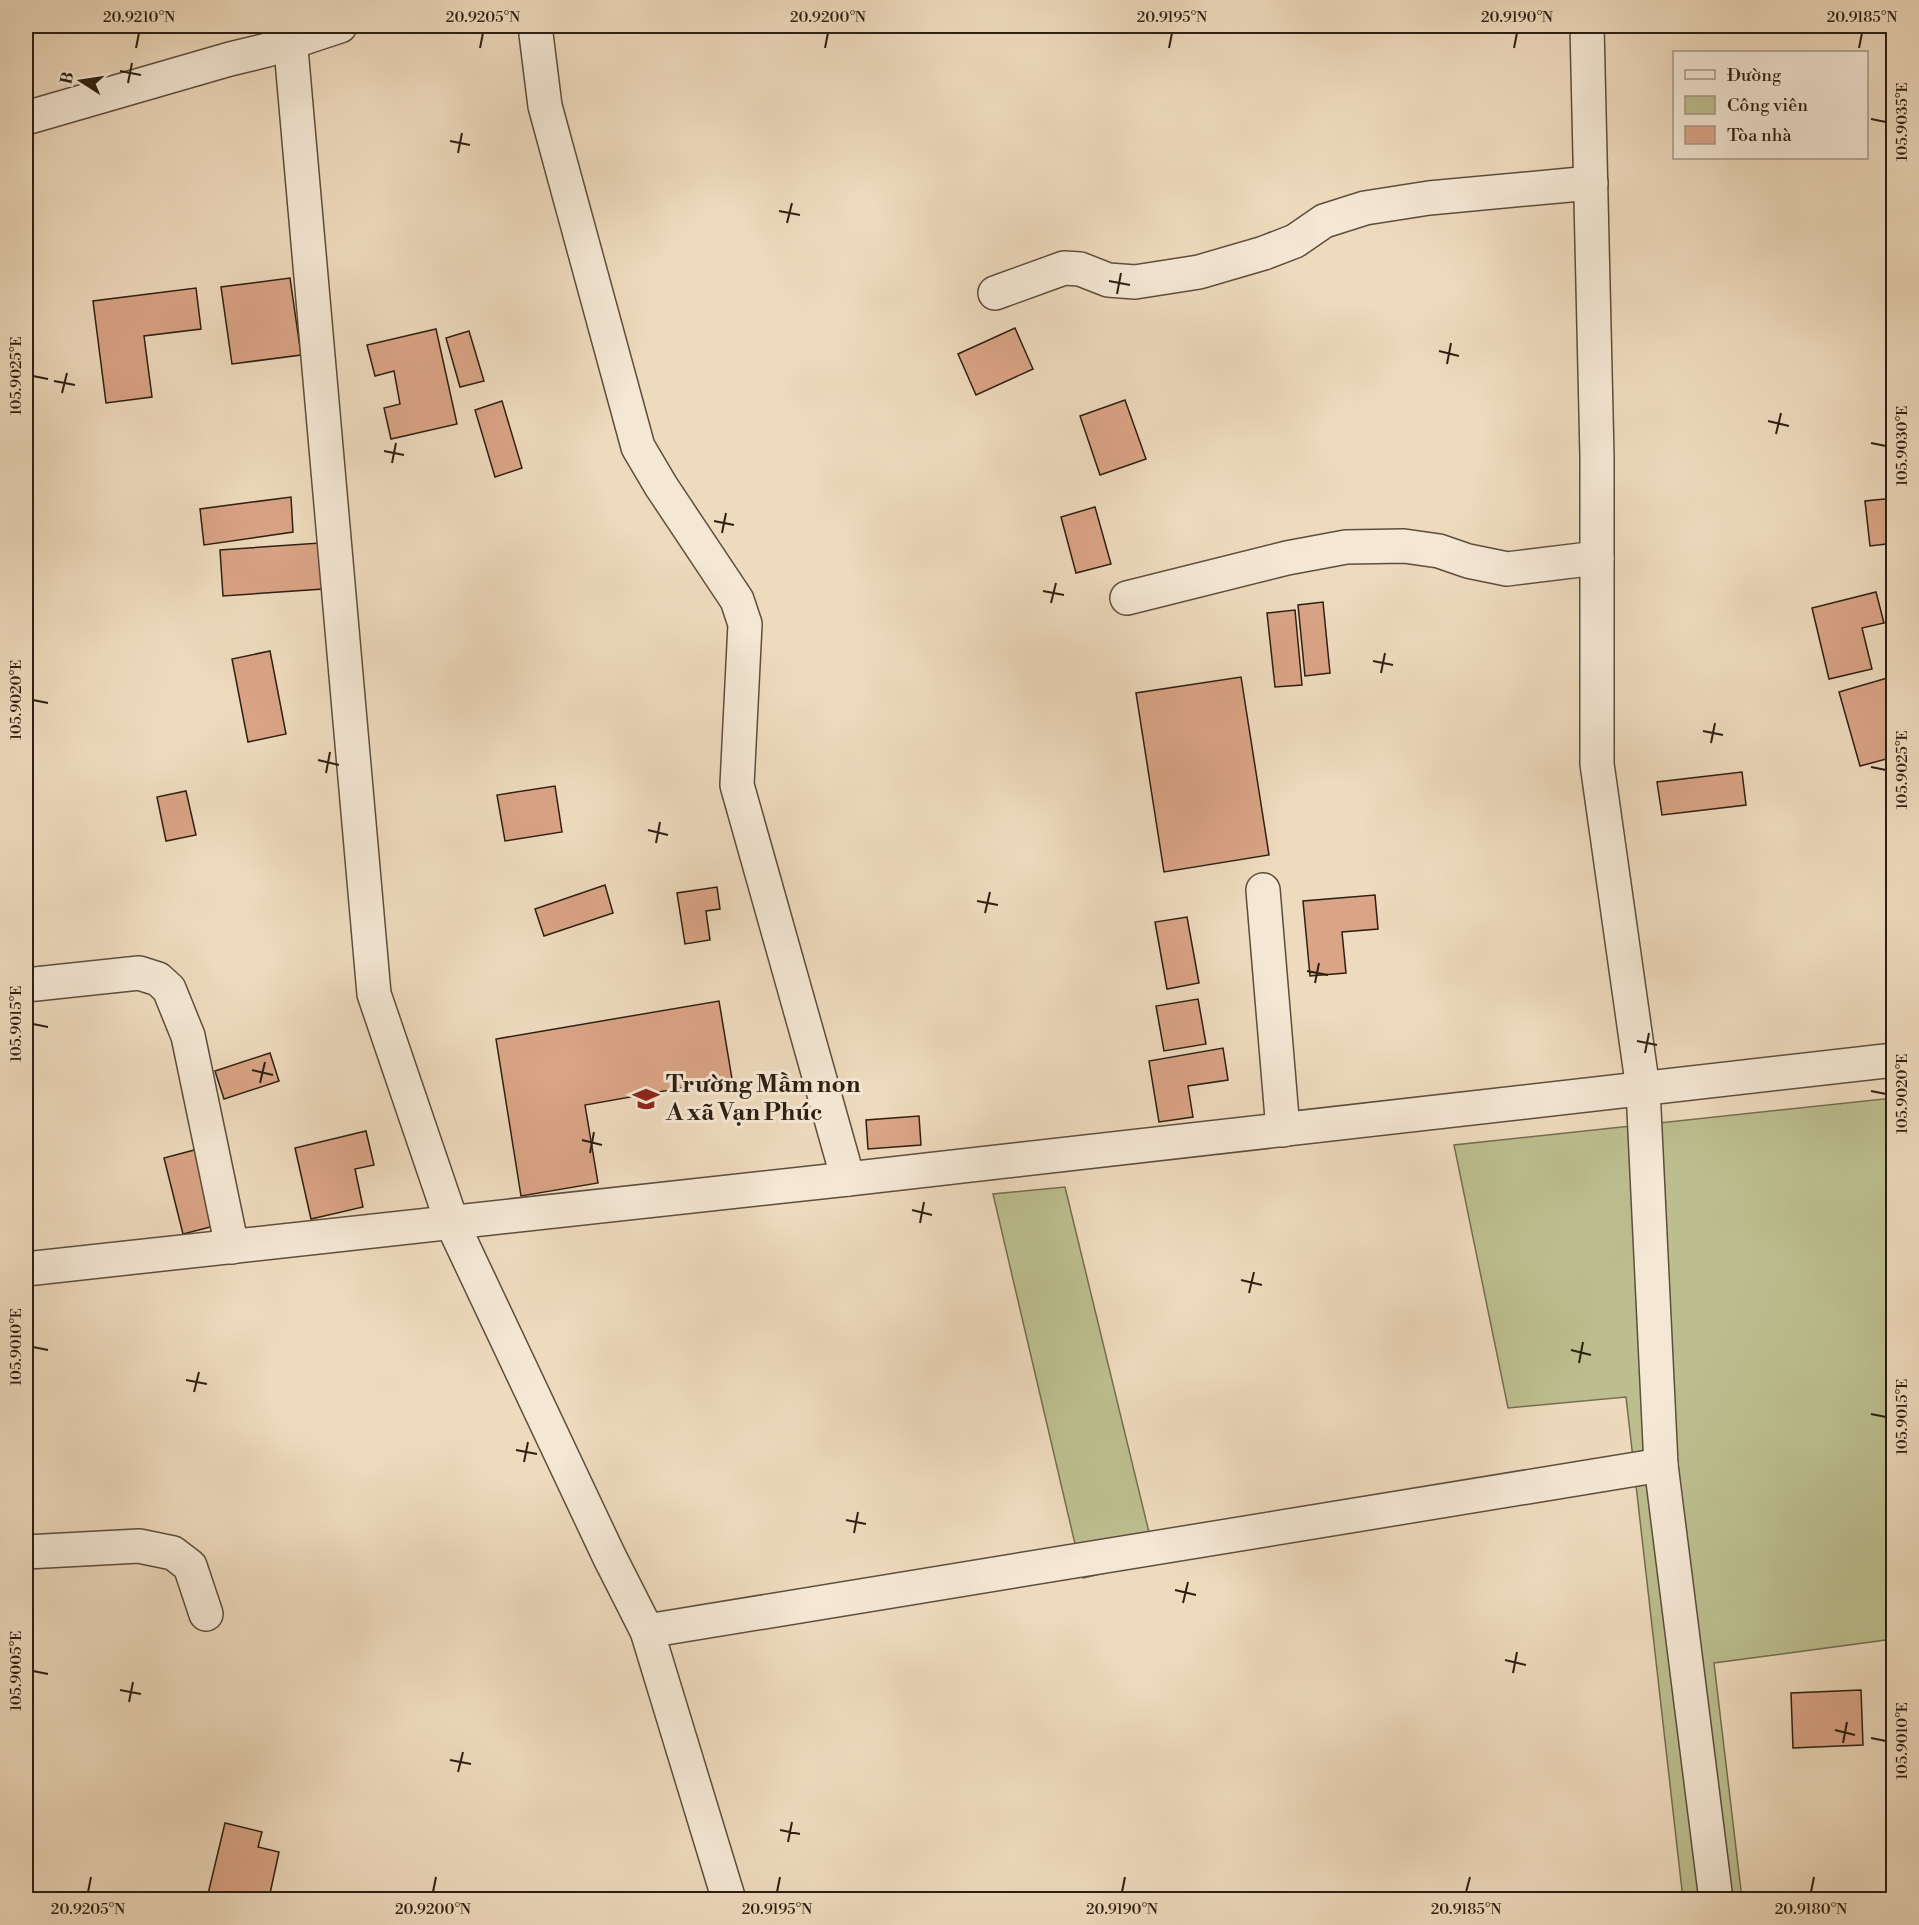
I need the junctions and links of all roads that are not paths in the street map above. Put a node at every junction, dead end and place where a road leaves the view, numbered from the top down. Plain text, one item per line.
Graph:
1 (340, 26) edge
2 (535, 26) edge
3 (1587, 26) edge
4 (289, 34) edge
5 (26, 118) edge
6 (1591, 183) junction
7 (994, 293) dead end
8 (1597, 558) junction
9 (1127, 598) dead end
10 (1263, 890) dead end
11 (26, 985) edge
12 (1893, 1060) edge
13 (1643, 1089) junction
14 (1282, 1130) junction
15 (848, 1179) junction
16 (452, 1223) junction
17 (232, 1247) junction
18 (26, 1269) edge
19 (1661, 1465) junction
20 (26, 1552) edge
21 (206, 1614) dead end
22 (647, 1631) junction
23 (729, 1899) edge
24 (1716, 1899) edge

1 - 4 street
2 - 15 street
3 - 6 street
4 - 5 street
4 - 16 street
6 - 7 street
6 - 8 street
8 - 9 street
8 - 13 street
10 - 14 street
11 - 17 street
12 - 13 street
13 - 14 street
13 - 19 street
14 - 15 street
15 - 16 street
16 - 17 street
16 - 22 street
17 - 18 street
19 - 22 street
19 - 24 street
20 - 21 street
22 - 23 street

